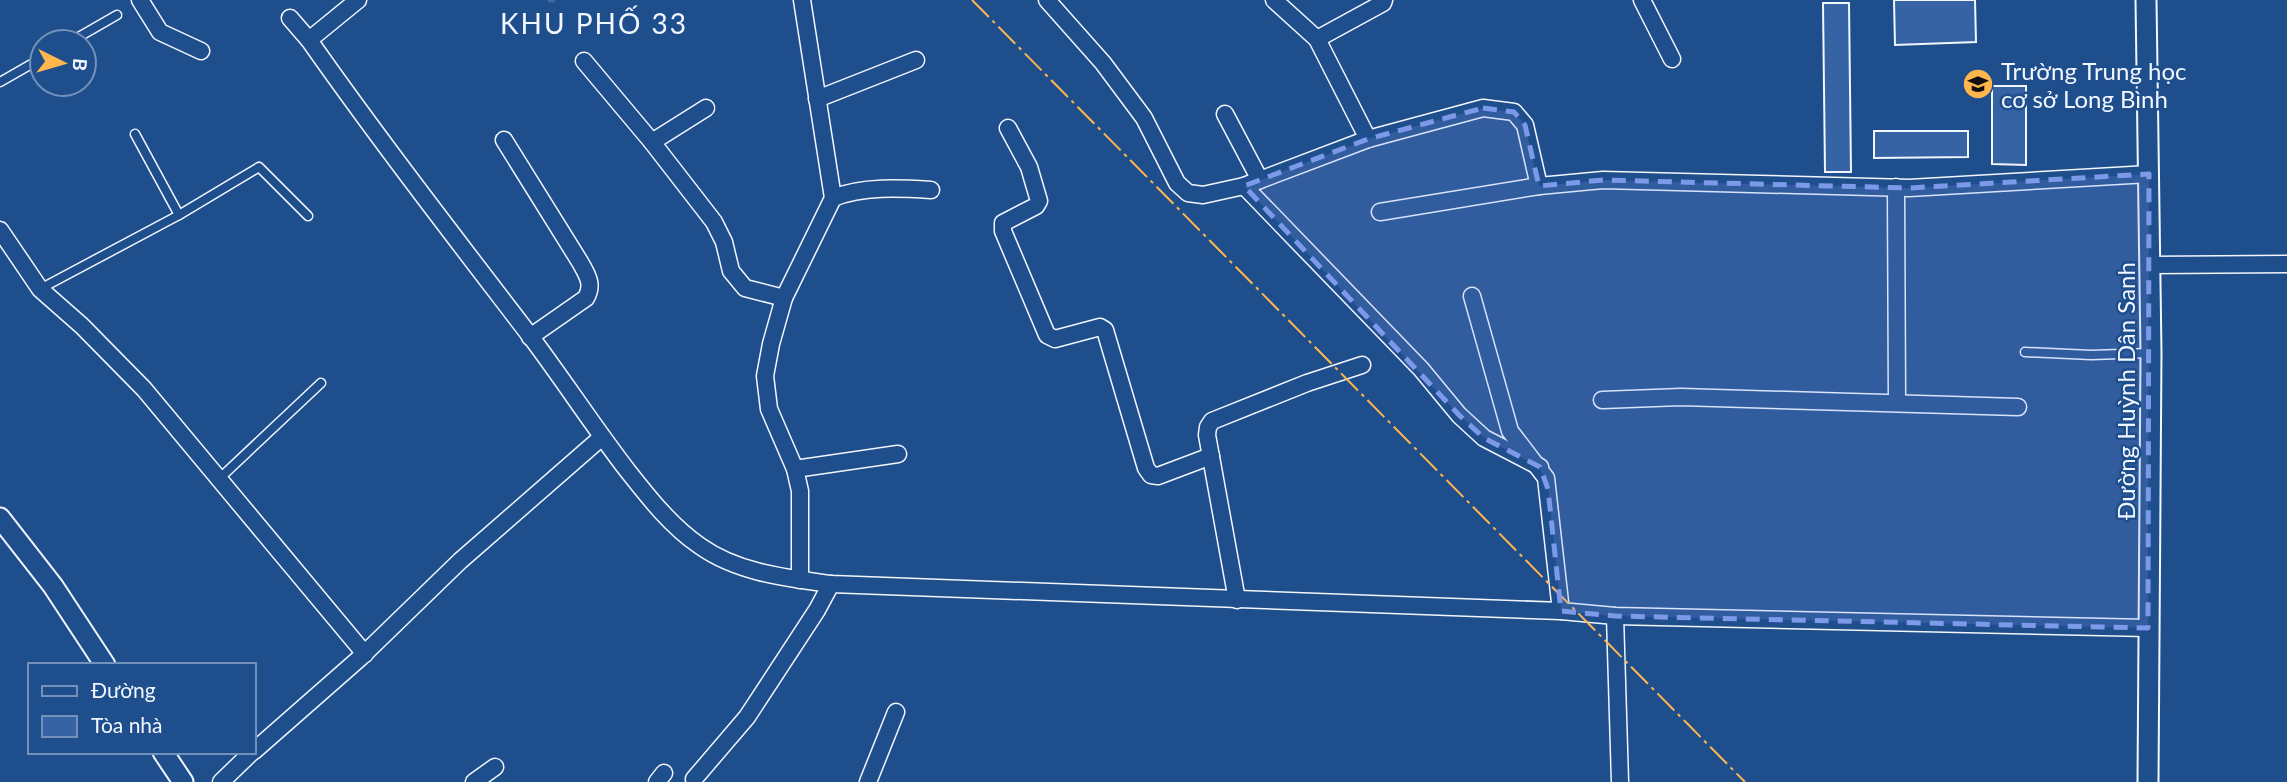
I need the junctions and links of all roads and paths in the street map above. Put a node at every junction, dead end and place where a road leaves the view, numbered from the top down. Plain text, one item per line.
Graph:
1 (141, 0) edge
2 (358, 0) edge
3 (802, 0) edge
4 (1046, 0) edge
5 (1274, 0) edge
6 (1384, 0) edge
7 (1642, 0) edge
8 (2146, 0) edge
9 (117, 15) dead end
10 (290, 18) dead end
11 (94, 28) edge
12 (1317, 39) junction
13 (309, 40) junction
14 (201, 51) dead end
15 (1672, 59) dead end
16 (916, 60) dead end
17 (584, 61) dead end
18 (28, 66) edge
19 (0, 82) edge
20 (817, 99) junction
21 (706, 108) dead end
22 (1224, 114) dead end
23 (1008, 128) dead end
24 (135, 134) dead end
25 (504, 139) dead end
26 (1368, 139) junction
27 (652, 142) junction
28 (2149, 174) junction
29 (1260, 180) junction
30 (1244, 186) junction
31 (1539, 186) junction
32 (1896, 187) junction
33 (931, 190) dead end
34 (833, 198) junction
35 (1380, 212) dead end
36 (179, 215) junction
37 (308, 216) dead end
38 (0, 230) edge
39 (2287, 264) edge
40 (2150, 265) junction
41 (40, 289) junction
42 (1472, 296) dead end
43 (785, 298) junction
44 (530, 337) junction
45 (2025, 352) dead end
46 (2151, 353) junction
47 (1362, 365) dead end
48 (321, 383) dead end
49 (1602, 400) dead end
50 (1897, 403) junction
51 (2018, 407) dead end
52 (602, 437) junction
53 (898, 454) dead end
54 (1211, 456) junction
55 (1540, 467) junction
56 (795, 468) junction
57 (219, 479) junction
58 (4, 531) edge
59 (800, 580) junction
60 (831, 584) junction
61 (1237, 600) junction
62 (1561, 611) junction
63 (1615, 616) junction
64 (2148, 628) junction
65 (365, 654) junction
66 (104, 663) edge
67 (896, 712) dead end
68 (256, 748) edge
69 (164, 754) edge
70 (250, 754) edge
71 (495, 767) dead end
72 (694, 779) dead end
73 (183, 782) edge
74 (220, 782) edge
75 (474, 782) edge
76 (868, 782) edge
77 (1620, 782) edge
78 (2147, 782) edge

1 - 14 street
2 - 13 street
3 - 20 street
4 - 30 street
5 - 12 street
6 - 12 street
7 - 15 street
8 - 28 street, Đường Huỳnh Dân Sanh
9 - 11 lane
10 - 13 street
12 - 26 street
13 - 44 street
16 - 20 street
17 - 27 street
18 - 19 lane
20 - 34 street
21 - 27 street
22 - 29 street
23 - 54 street
24 - 36 lane
25 - 44 street
26 - 29 street
26 - 31 street
27 - 43 street
28 - 32 street
28 - 40 street, Đường Huỳnh Dân Sanh
29 - 30 street
30 - 55 street
31 - 32 street
31 - 35 street
32 - 50 street
33 - 34 street
34 - 43 street
36 - 37 lane
36 - 41 lane
38 - 41 street
39 - 40 street
40 - 46 street, Đường Huỳnh Dân Sanh
41 - 57 street
42 - 55 street
43 - 56 street
44 - 52 street
45 - 46 lane
46 - 64 street, Đường Huỳnh Dân Sanh
47 - 54 street
48 - 57 lane
49 - 50 street
50 - 51 street
52 - 59 street
52 - 65 street
53 - 56 street
54 - 61 street
55 - 62 street
56 - 59 street
57 - 65 street
58 - 66 street
59 - 60 street
60 - 61 street
60 - 72 street
61 - 62 street
62 - 63 street
63 - 64 street
63 - 77 street
64 - 78 street, Đường Huỳnh Dân Sanh
65 - 68 street
67 - 76 street
69 - 73 street
70 - 74 street
71 - 75 street

